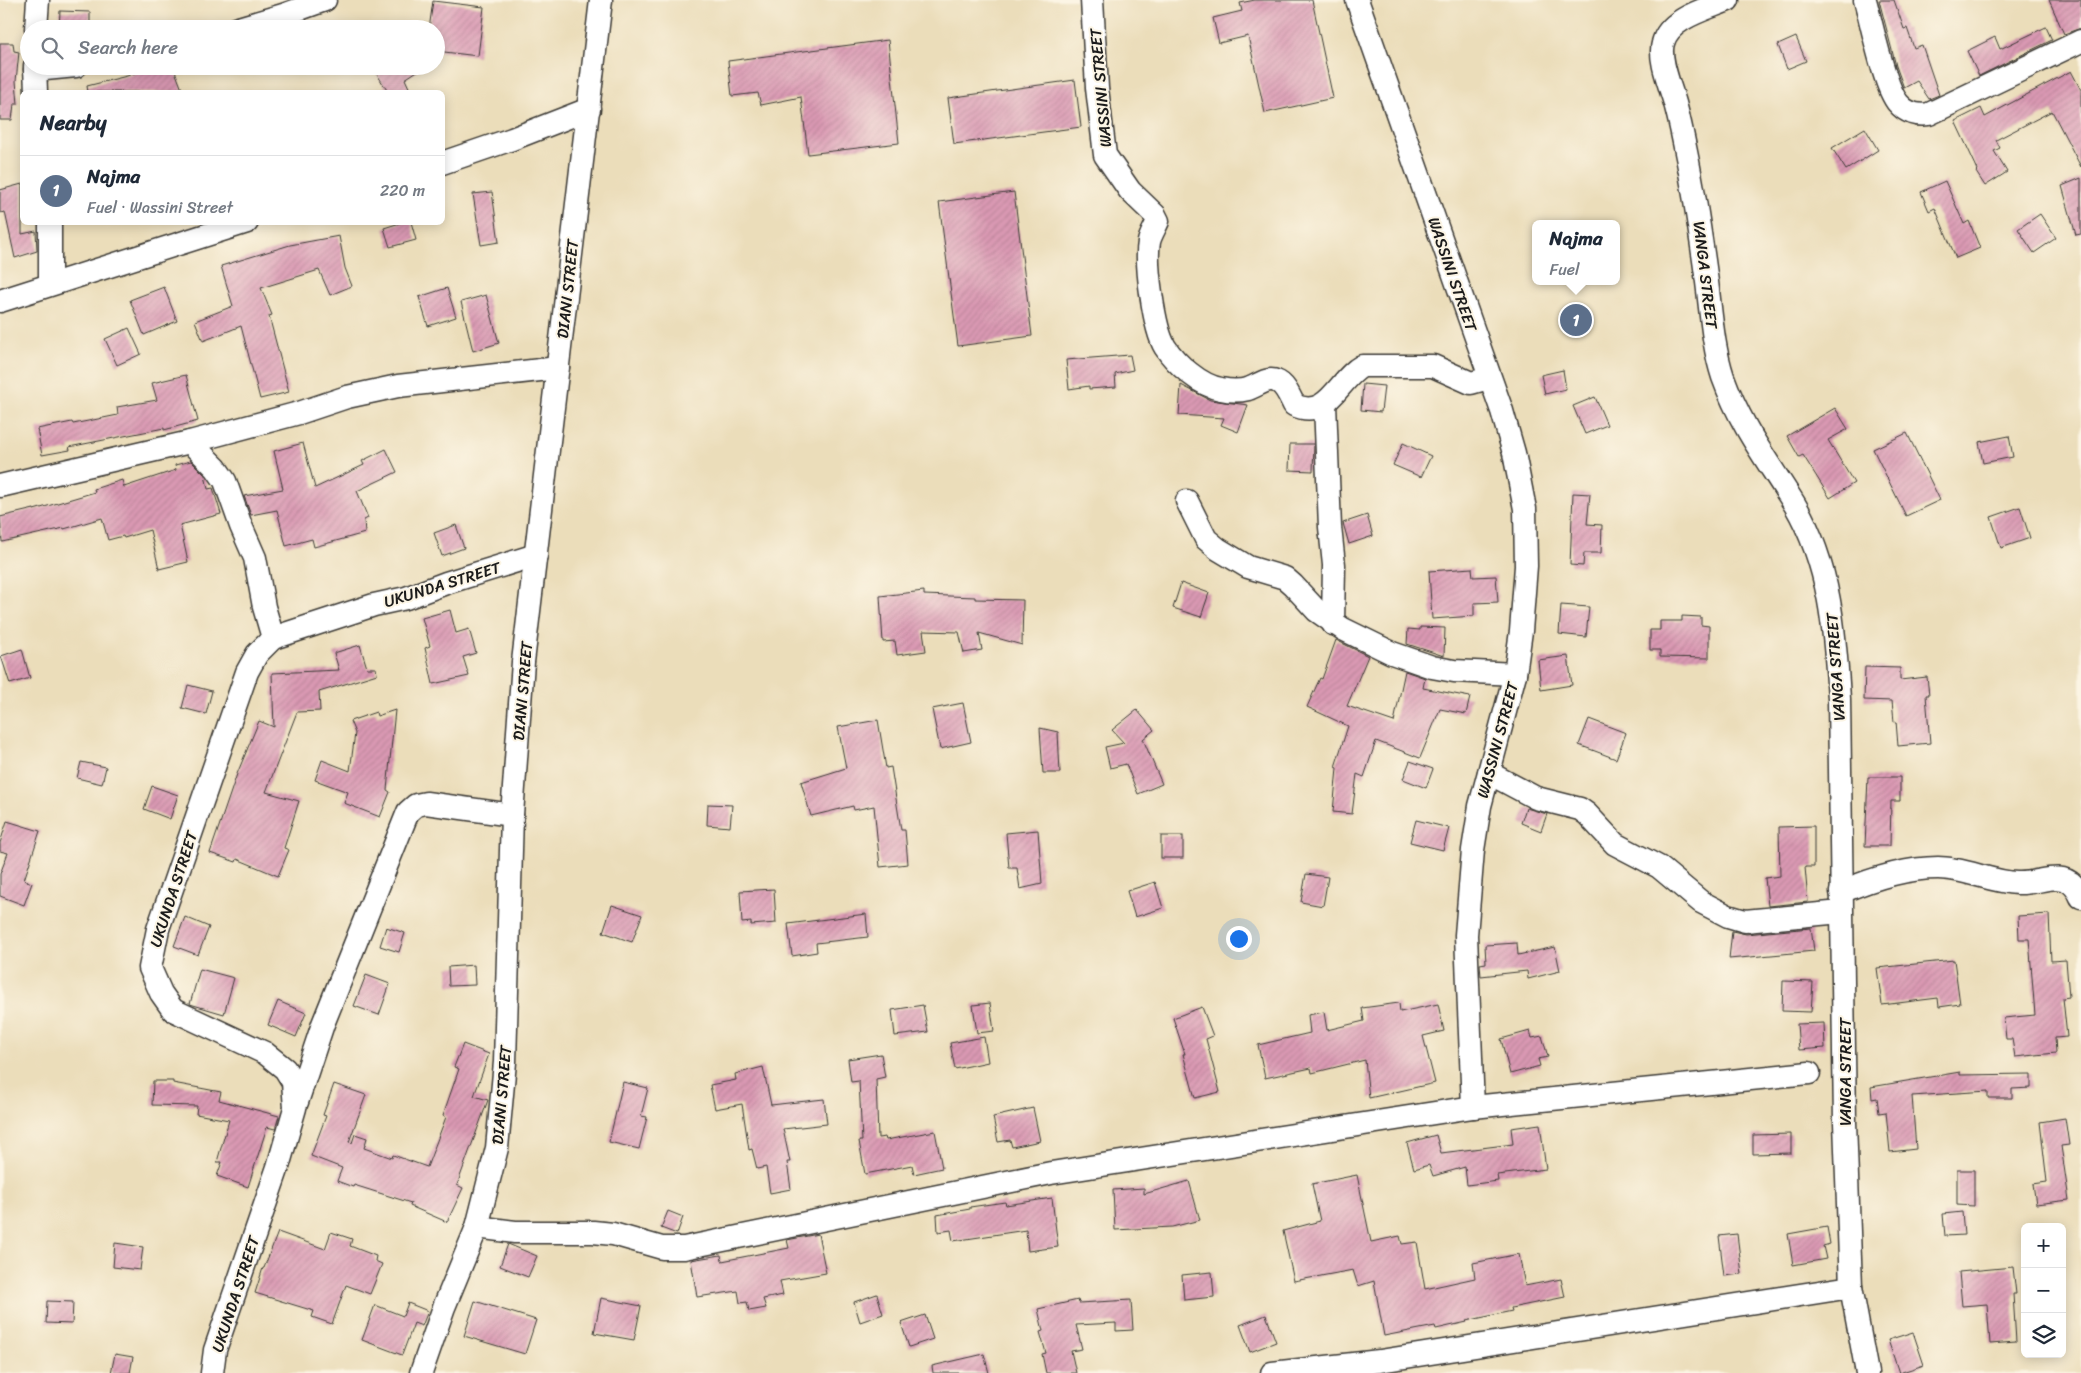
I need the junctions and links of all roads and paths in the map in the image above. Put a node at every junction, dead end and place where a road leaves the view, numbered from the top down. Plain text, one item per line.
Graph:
1 (38, 0) edge
2 (325, 0) edge
3 (600, 0) edge
4 (1092, 0) edge
5 (1357, 0) edge
6 (1728, 0) edge
7 (1865, 0) edge
8 (37, 20) edge
9 (266, 20) edge
10 (2081, 41) edge
11 (35, 75) edge
12 (36, 90) edge
13 (589, 108) junction
14 (445, 162) edge
15 (50, 225) edge
16 (237, 225) edge
17 (50, 283) junction
18 (0, 301) edge
19 (558, 368) junction
20 (1489, 378) junction
21 (1325, 404) junction
22 (190, 442) junction
23 (2, 480) edge
24 (1187, 500) dead end
25 (536, 555) junction
26 (1333, 624) junction
27 (273, 638) junction
28 (1515, 674) junction
29 (1489, 773) junction
30 (512, 815) junction
31 (2081, 897) edge
32 (1841, 902) junction
33 (1809, 1073) dead end
34 (1473, 1107) junction
35 (295, 1108) junction
36 (477, 1227) junction
37 (1851, 1287) junction
38 (212, 1373) edge
39 (420, 1373) edge
40 (1272, 1373) edge
41 (1867, 1373) edge

1 - 8 street
2 - 9 street
3 - 13 street, DIANI STREET
4 - 21 street, WASSINI STREET
5 - 20 street, WASSINI STREET
6 - 32 street, VANGA STREET
7 - 10 street
11 - 12 street
13 - 14 street
13 - 19 street, DIANI STREET
15 - 17 street
16 - 17 street
17 - 18 street
19 - 22 street
19 - 25 street, DIANI STREET
20 - 21 street
20 - 28 street, WASSINI STREET
21 - 26 street
22 - 23 street
22 - 27 street
24 - 26 street
25 - 27 street, UKUNDA STREET
25 - 30 street, DIANI STREET
26 - 28 street
27 - 35 street, UKUNDA STREET
28 - 29 street, WASSINI STREET
29 - 32 street
29 - 34 street, WASSINI STREET
30 - 35 street
30 - 36 street, DIANI STREET
31 - 32 street
32 - 37 street, VANGA STREET
33 - 34 street
34 - 36 street
35 - 38 street, UKUNDA STREET
36 - 39 street, DIANI STREET
37 - 40 street
37 - 41 street, VANGA STREET

